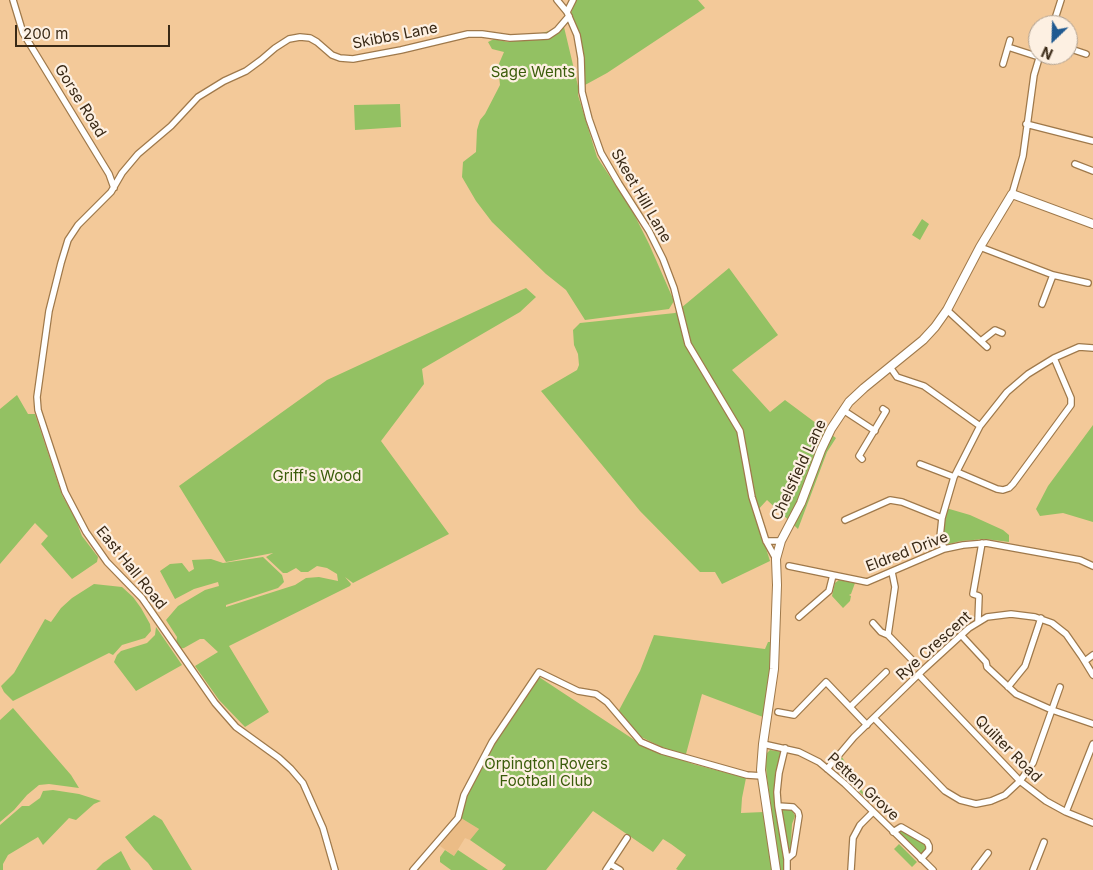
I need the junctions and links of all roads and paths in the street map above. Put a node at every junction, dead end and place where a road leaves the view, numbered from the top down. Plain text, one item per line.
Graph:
1 (13, 0) edge
2 (557, 0) edge
3 (573, 0) edge
4 (1061, 0) edge
5 (568, 14) junction
6 (1056, 15) edge
7 (1010, 40) dead end
8 (1008, 47) junction
9 (1078, 51) edge
10 (1028, 53) edge
11 (1086, 54) dead end
12 (1003, 64) dead end
13 (1037, 65) edge
14 (1026, 124) junction
15 (1093, 141) edge
16 (1075, 164) dead end
17 (1093, 171) edge
18 (122, 173) junction
19 (111, 176) junction
20 (114, 188) junction
21 (1012, 194) junction
22 (1093, 224) edge
23 (980, 247) junction
24 (1053, 275) junction
25 (1088, 283) dead end
26 (1042, 304) dead end
27 (947, 310) junction
28 (1002, 333) dead end
29 (981, 341) junction
30 (988, 347) dead end
31 (1093, 348) edge
32 (1054, 358) junction
33 (890, 367) junction
34 (883, 409) dead end
35 (843, 410) junction
36 (980, 426) junction
37 (874, 431) junction
38 (862, 459) dead end
39 (920, 464) dead end
40 (956, 474) junction
41 (942, 518) junction
42 (845, 520) dead end
43 (766, 540) junction
44 (781, 542) junction
45 (982, 543) junction
46 (944, 550) junction
47 (776, 559) junction
48 (789, 566) dead end
49 (1093, 566) edge
50 (892, 572) junction
51 (833, 575) junction
52 (799, 617) dead end
53 (1041, 618) junction
54 (978, 621) junction
55 (873, 623) dead end
56 (888, 635) junction
57 (961, 635) junction
58 (1093, 655) edge
59 (1085, 660) junction
60 (917, 664) dead end
61 (886, 672) dead end
62 (919, 675) junction
63 (1093, 675) edge
64 (1008, 687) junction
65 (1060, 687) dead end
66 (850, 707) junction
67 (1052, 710) junction
68 (778, 712) dead end
69 (874, 718) junction
70 (1093, 724) edge
71 (867, 725) junction
72 (763, 744) junction
73 (1093, 744) edge
74 (785, 748) junction
75 (827, 769) junction
76 (762, 776) junction
77 (1020, 781) junction
78 (778, 806) junction
79 (873, 812) junction
80 (1066, 812) junction
81 (1093, 823) edge
82 (893, 832) junction
83 (627, 838) dead end
84 (1044, 842) dead end
85 (988, 853) dead end
86 (921, 859) junction
87 (787, 860) junction
88 (610, 864) junction
89 (335, 870) edge
90 (413, 870) edge
91 (606, 870) edge
92 (620, 870) edge
93 (776, 870) edge
94 (786, 870) edge
95 (851, 870) edge
96 (933, 870) edge
97 (975, 870) edge
98 (1033, 870) edge

1 - 19 street, Gorse Road
2 - 5 street, Skeet Hill Lane
3 - 5 street, Skibbs Lane
4 - 6 street
5 - 18 street, Skibbs Lane
5 - 43 street, Skeet Hill Lane
7 - 8 street
8 - 10 street
8 - 12 street
9 - 11 street
13 - 14 street, Chelsfield Lane
14 - 15 street
14 - 21 street, Chelsfield Lane
16 - 17 street
18 - 19 street
18 - 20 street, Skibbs Lane
19 - 20 street, Gorse Road
20 - 89 street, East Hall Road
21 - 22 street
21 - 23 street, Chelsfield Lane
23 - 24 street
23 - 27 street, Chelsfield Lane
24 - 25 street
24 - 26 street
27 - 29 street
27 - 33 street, Chelsfield Lane
28 - 29 street
29 - 30 street
31 - 32 street
32 - 36 street
32 - 40 street
33 - 35 street, Chelsfield Lane
33 - 36 street
34 - 37 street
35 - 37 street
35 - 44 street, Chelsfield Lane
36 - 40 street
37 - 38 street
39 - 40 street
40 - 41 street
41 - 42 street
41 - 46 street
43 - 44 street
43 - 47 street, Skeet Hill Lane
44 - 47 street, Chelsfield Lane
45 - 46 street, Eldred Drive
45 - 49 street, Eldred Drive
45 - 54 street
46 - 50 street, Eldred Drive
47 - 72 street, Chelsfield Lane
48 - 51 street, Eldred Drive
50 - 51 street, Eldred Drive
50 - 56 street
51 - 52 street
53 - 54 street, Rye Crescent
53 - 59 street, Rye Crescent
53 - 64 street
54 - 57 street, Rye Crescent
55 - 56 street
56 - 60 street
57 - 62 street, Rye Crescent
57 - 64 street
58 - 59 street
59 - 63 street, Rye Crescent
61 - 66 street
62 - 69 street, Rye Crescent
62 - 77 street, Quilter Road
64 - 67 street
65 - 67 street
66 - 68 street
66 - 71 street
67 - 70 street
67 - 77 street
69 - 71 street, Rye Crescent
69 - 77 street
71 - 75 street, Rye Crescent
72 - 74 street, Petten Grove
72 - 76 street, Chelsfield Lane
73 - 80 street
74 - 75 street, Petten Grove
74 - 78 street
75 - 79 street, Petten Grove
76 - 90 street
76 - 93 street, Chelsfield Lane
77 - 80 street, Quilter Road
78 - 87 street
78 - 87 street
79 - 82 street, Petten Grove
79 - 95 street
80 - 81 street, Quilter Road
82 - 86 street, Petten Grove
82 - 86 street
83 - 88 street
84 - 98 street
85 - 97 street
86 - 96 street, Petten Grove
87 - 94 street
88 - 91 street
88 - 92 street

